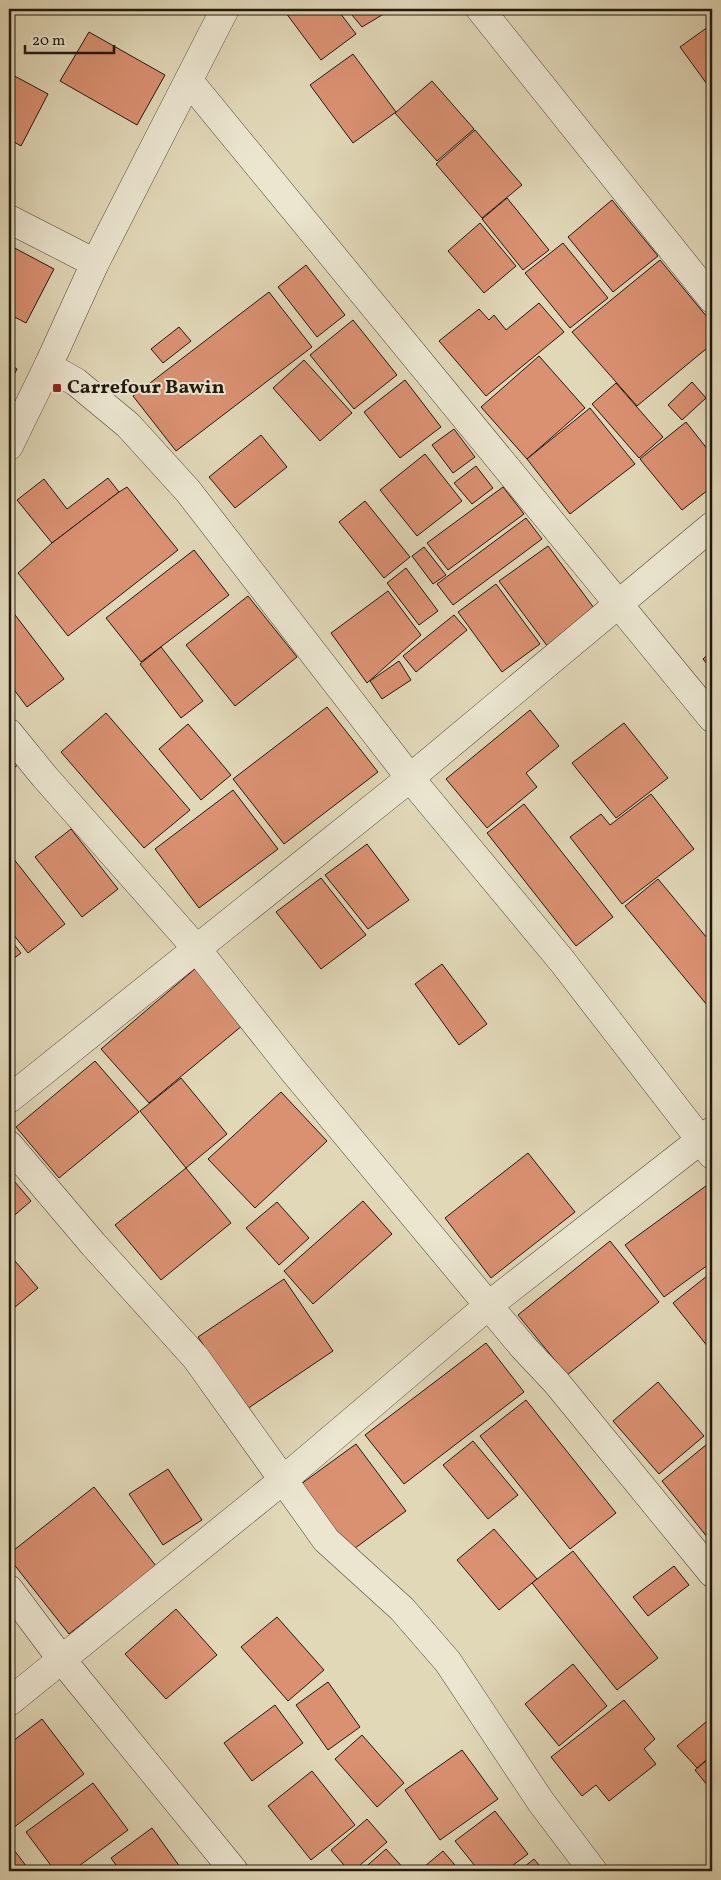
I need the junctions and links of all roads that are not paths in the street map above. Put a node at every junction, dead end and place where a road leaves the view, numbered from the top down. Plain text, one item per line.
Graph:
1 (480, 9) edge
2 (215, 12) edge
3 (189, 81) junction
4 (9, 219) edge
5 (95, 263) junction
6 (712, 299) edge
7 (48, 366) junction
8 (9, 446) edge
9 (712, 526) edge
10 (620, 604) junction
11 (712, 718) edge
12 (9, 733) edge
13 (410, 778) junction
14 (196, 948) junction
15 (9, 1099) edge
16 (708, 1142) edge
17 (9, 1145) edge
18 (489, 1305) junction
19 (283, 1480) junction
20 (712, 1573) edge
21 (9, 1589) edge
22 (62, 1660) junction
23 (9, 1702) edge
24 (234, 1871) edge
25 (593, 1871) edge

1 - 6 street
2 - 3 street
3 - 5 street
3 - 10 street
4 - 5 street
5 - 7 street
7 - 8 street
7 - 13 street
9 - 10 street
10 - 11 street
10 - 13 street
12 - 14 street
13 - 14 street
13 - 16 street
14 - 15 street
14 - 18 street
16 - 18 street
17 - 19 street
18 - 19 street
18 - 20 street
19 - 22 street
19 - 25 street
21 - 22 street
22 - 23 street
22 - 24 street

